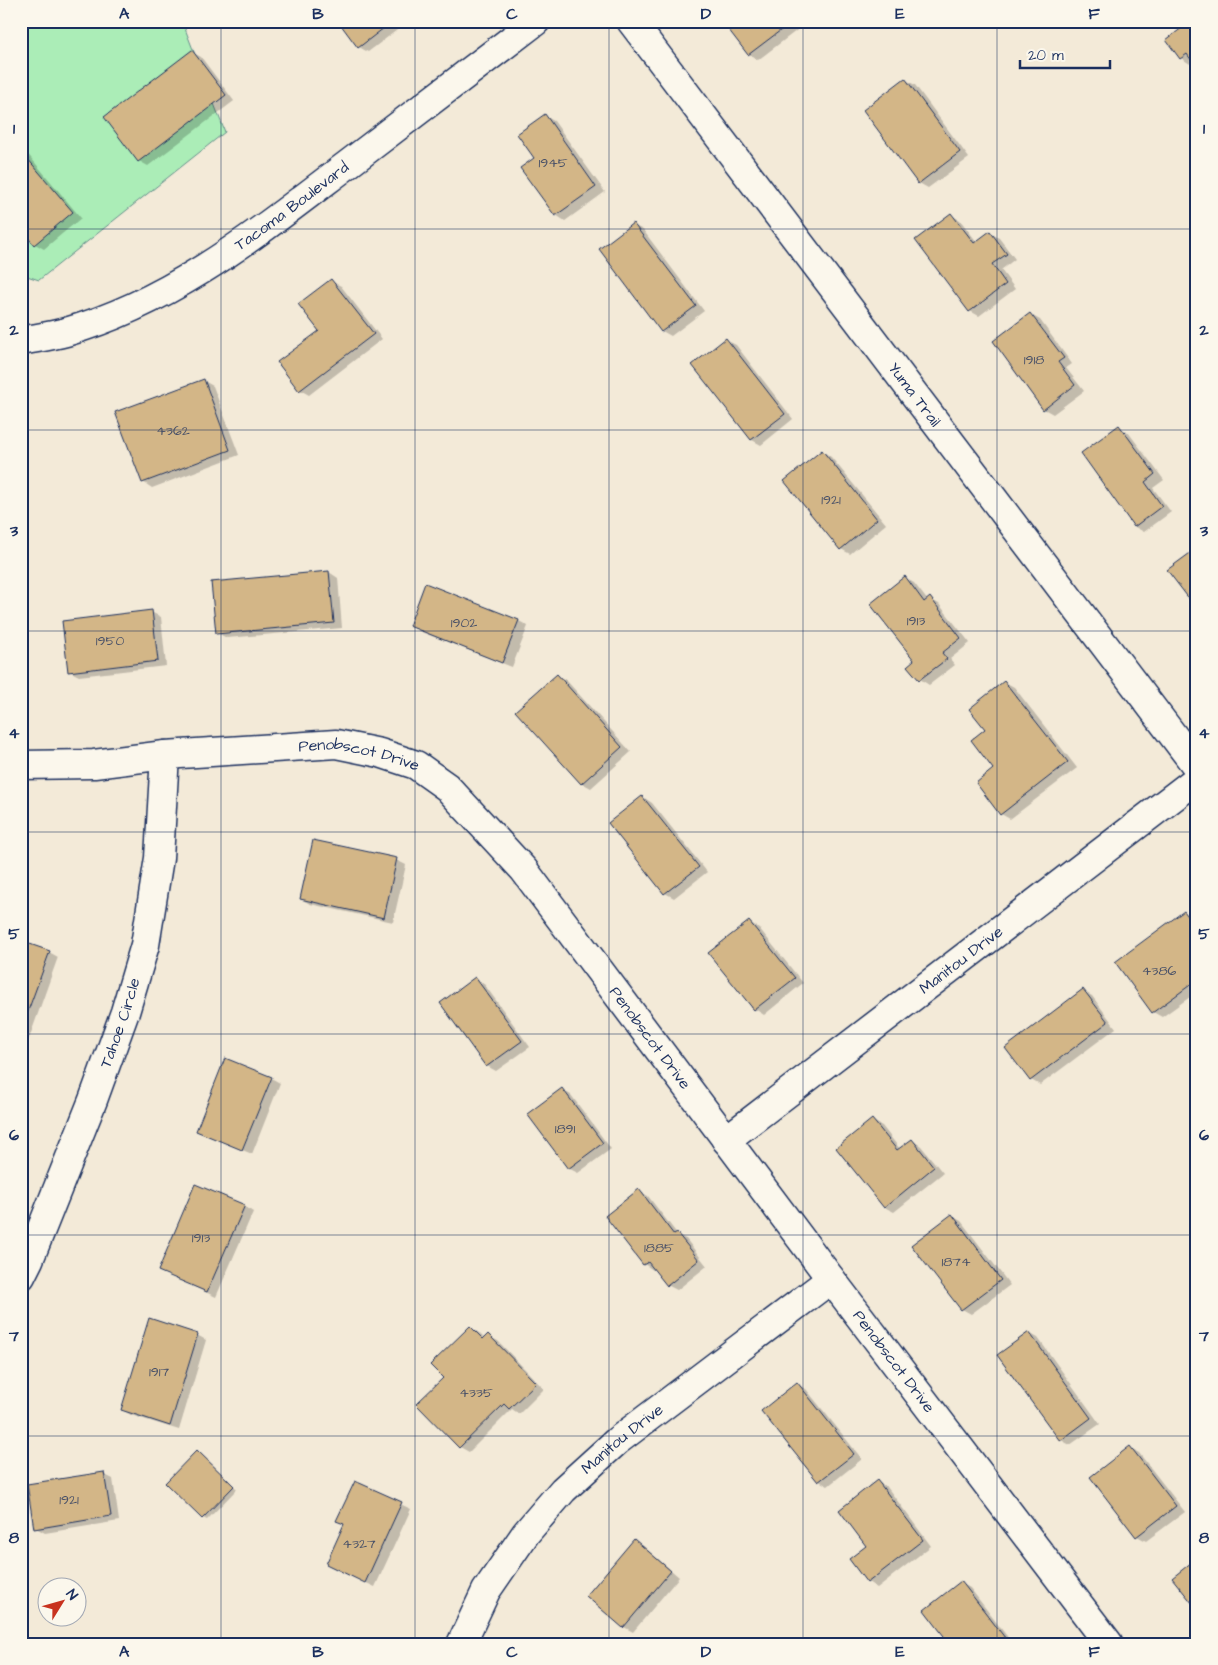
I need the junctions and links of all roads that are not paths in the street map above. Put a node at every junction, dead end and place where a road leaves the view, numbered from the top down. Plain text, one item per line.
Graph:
1 (536, 21) edge
2 (631, 21) edge
3 (21, 341) edge
4 (165, 755) junction
5 (21, 765) edge
6 (1197, 767) edge
7 (1197, 779) edge
8 (726, 1140) junction
9 (21, 1276) edge
10 (831, 1279) junction
11 (460, 1644) edge
12 (1109, 1644) edge

1 - 3 street, Tacoma Boulevard
2 - 6 street, Yuma Trail
4 - 5 street, Penobscot Drive
4 - 8 street, Penobscot Drive
4 - 9 street, Tahoe Circle
7 - 8 street, Manitou Drive
8 - 10 street, Penobscot Drive
10 - 11 street, Manitou Drive
10 - 12 street, Penobscot Drive

